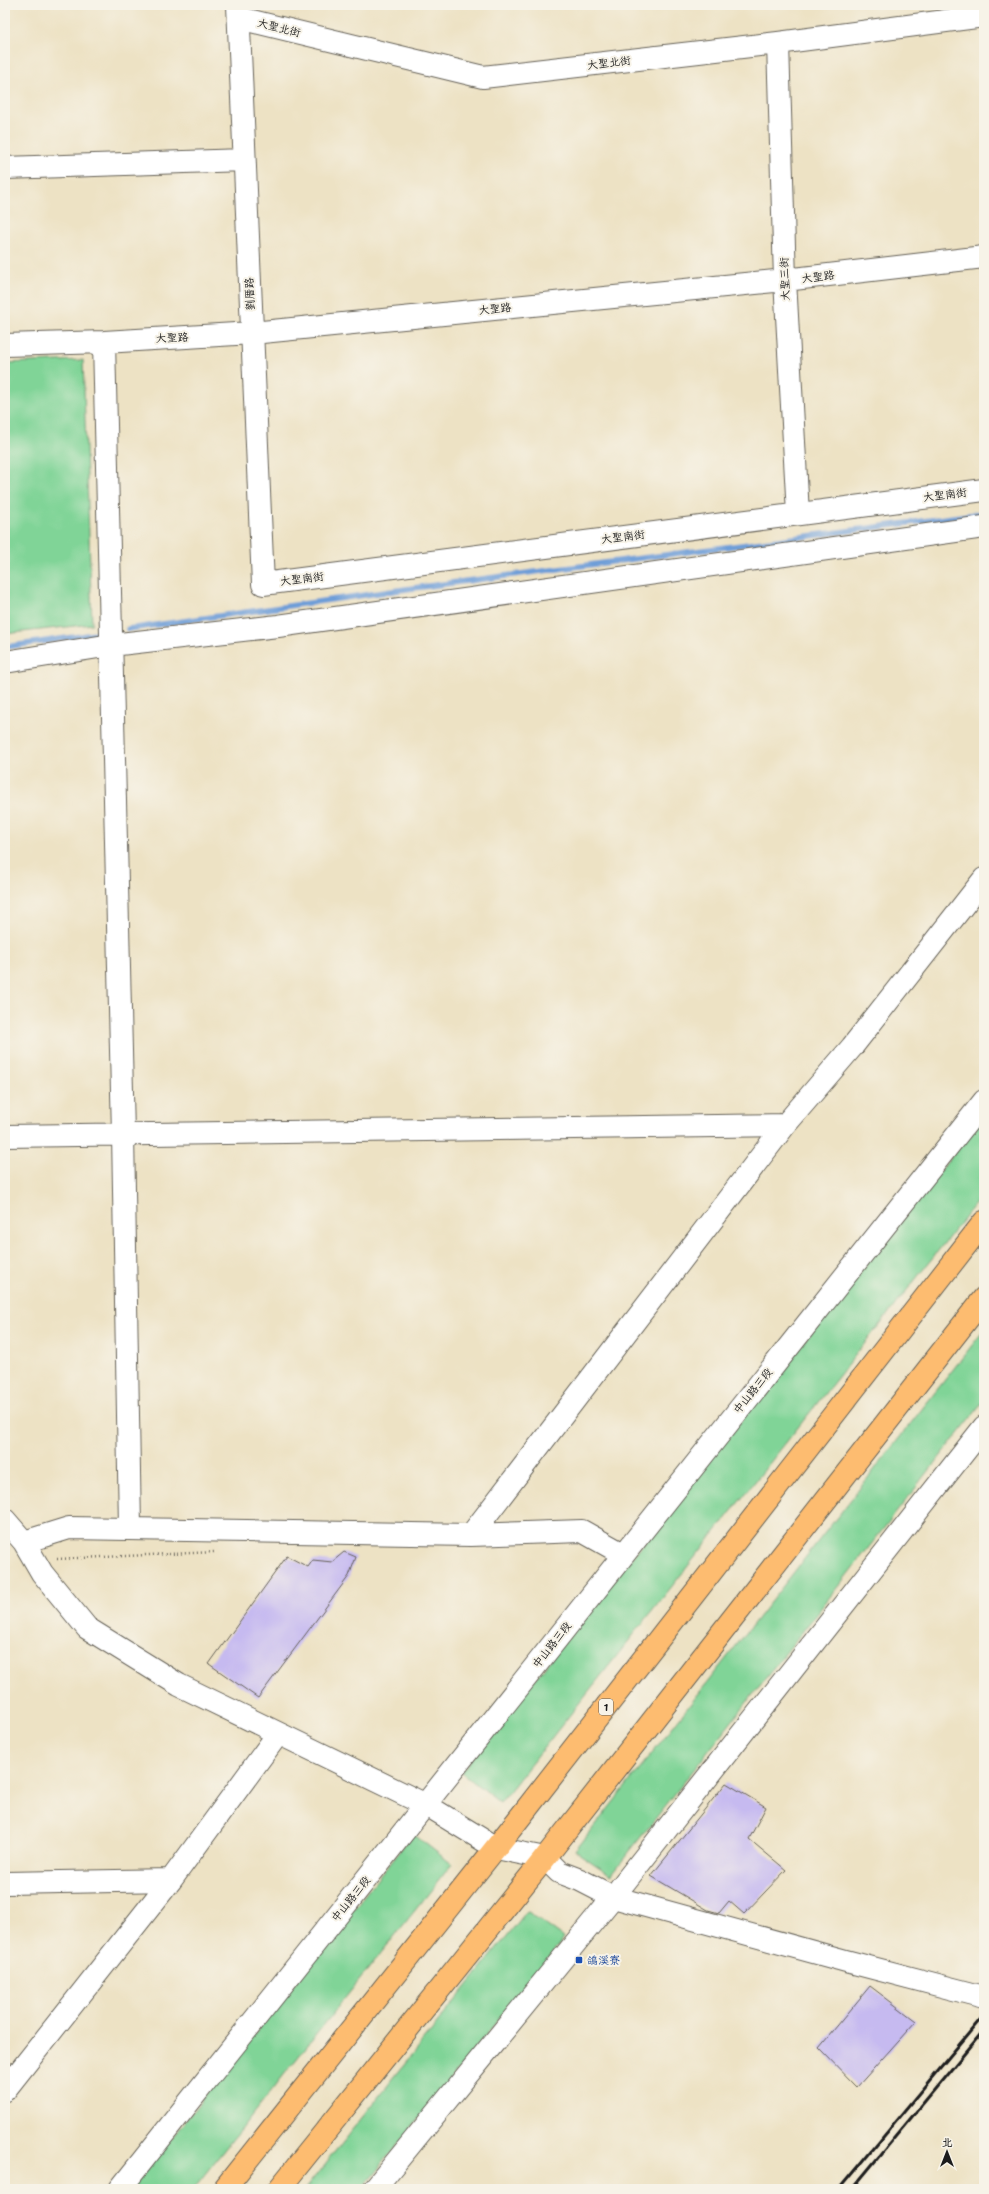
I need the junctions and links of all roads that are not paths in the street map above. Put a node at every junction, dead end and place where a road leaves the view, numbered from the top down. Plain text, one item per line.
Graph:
1 (238, 12) edge
2 (984, 16) edge
3 (778, 43) junction
4 (244, 160) junction
5 (5, 168) edge
6 (984, 257) edge
7 (785, 280) junction
8 (252, 333) junction
9 (104, 342) junction
10 (5, 345) edge
11 (984, 490) edge
12 (798, 514) junction
13 (984, 527) edge
14 (263, 584) joint
15 (111, 645) junction
16 (5, 662) edge
17 (984, 878) edge
18 (984, 1101) edge
19 (785, 1125) junction
20 (123, 1134) junction
21 (5, 1136) edge
22 (984, 1222) edge
23 (984, 1298) edge
24 (984, 1427) edge
25 (5, 1520) edge
26 (130, 1527) junction
27 (471, 1535) junction
28 (24, 1542) junction
29 (623, 1554) junction
30 (278, 1734) junction
31 (426, 1805) junction
32 (496, 1848) junction
33 (545, 1858) junction
34 (172, 1880) junction
35 (5, 1883) edge
36 (613, 1897) junction
37 (984, 1997) edge
38 (5, 2090) edge
39 (120, 2189) edge
40 (224, 2189) edge
41 (279, 2189) edge
42 (374, 2189) edge

1 - 3 street, 大聖北街
1 - 4 street, 劉厝路
2 - 3 street, 大聖北街
3 - 7 street, 大聖三街
4 - 5 street
4 - 8 street, 劉厝路
6 - 7 street, 大聖路
7 - 8 street, 大聖路
7 - 12 street, 大聖三街
8 - 9 street, 大聖路
8 - 14 street, 劉厝路
9 - 10 street, 大聖路
9 - 15 street
11 - 12 street, 大聖南街
12 - 14 street, 大聖南街
13 - 15 street
15 - 16 street
15 - 20 street
17 - 19 street
18 - 29 street, 中山路三段
19 - 20 street
19 - 27 street
20 - 21 street
20 - 26 street
22 - 32 main road, 1
23 - 33 main road
24 - 36 street
25 - 28 street
26 - 27 street
26 - 28 street
27 - 29 street
28 - 30 street
29 - 31 street, 中山路三段
30 - 31 street
30 - 34 street
31 - 32 street
31 - 39 street, 中山路三段
32 - 33 street
32 - 40 main road, 1
33 - 36 street
33 - 41 main road
34 - 35 street
34 - 38 street
36 - 37 street
36 - 42 street

